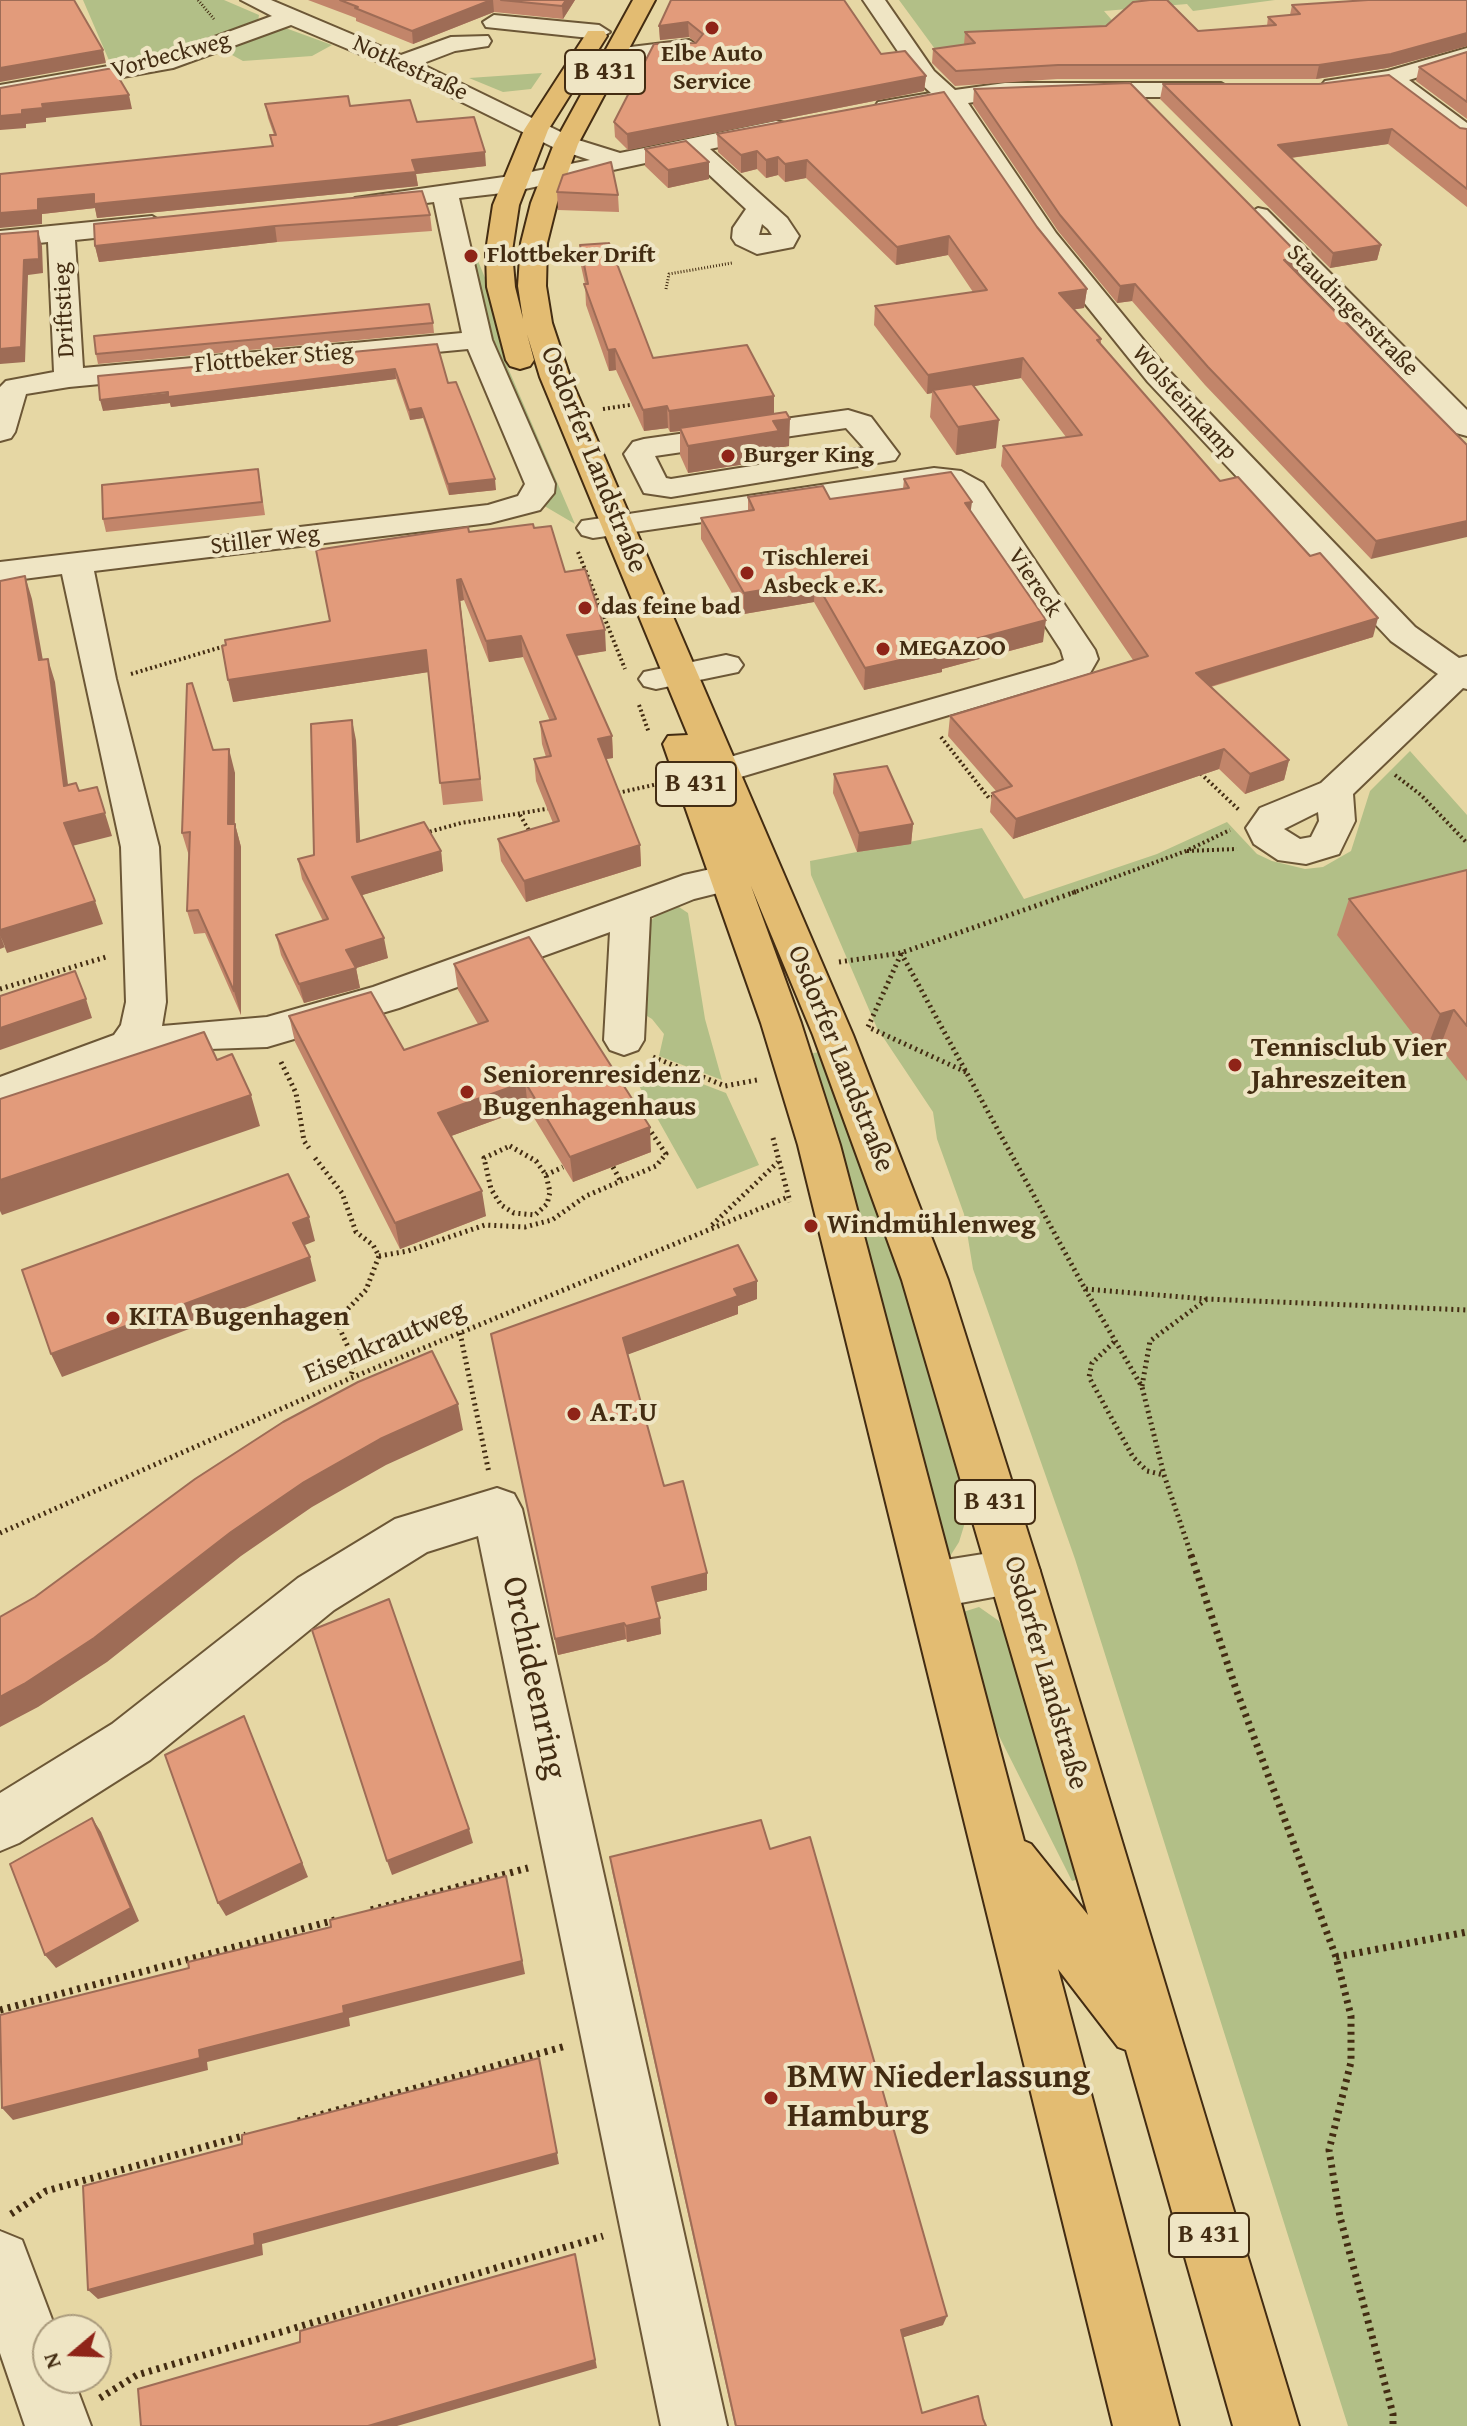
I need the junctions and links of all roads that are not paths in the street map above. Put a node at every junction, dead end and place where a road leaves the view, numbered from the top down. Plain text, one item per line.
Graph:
1 (252, 0) edge
2 (874, 0) edge
3 (291, 17) junction
4 (664, 30) edge
5 (599, 32) junction
6 (1467, 55) edge
7 (614, 56) junction
8 (401, 63) junction
9 (1391, 78) junction
10 (1316, 89) edge
11 (1138, 90) junction
12 (1239, 90) edge
13 (0, 92) edge
14 (950, 97) junction
15 (857, 112) edge
16 (1164, 121) edge
17 (803, 122) edge
18 (536, 130) junction
19 (1467, 135) edge
20 (566, 144) junction
21 (692, 146) junction
22 (625, 160) junction
23 (553, 176) junction
24 (511, 184) junction
25 (445, 194) junction
26 (1237, 196) edge
27 (337, 205) edge
28 (760, 208) dead end
29 (179, 222) edge
30 (61, 234) junction
31 (0, 239) edge
32 (478, 340) junction
33 (69, 378) junction
34 (1467, 427) edge
35 (0, 432) edge
36 (648, 474) junction
37 (599, 482) junction
38 (799, 482) junction
39 (529, 503) joint
40 (605, 526) junction
41 (76, 564) junction
42 (0, 572) edge
43 (726, 665) dead end
44 (1464, 673) edge
45 (668, 676) junction
46 (694, 777) junction
47 (1274, 842) road end
48 (729, 878) junction
49 (631, 910) junction
50 (624, 1040) road end
51 (128, 1045) junction
52 (0, 1094) edge
53 (1015, 1571) junction
54 (933, 1585) junction
55 (0, 1824) edge
56 (1002, 1852) junction
57 (1153, 2043) junction
58 (0, 2262) edge
59 (58, 2425) edge
60 (694, 2426) edge
61 (1146, 2426) edge
62 (1266, 2426) edge

1 - 3 street, Notkestraße
2 - 14 street, Wolsteinkamp
3 - 8 street, Notkestraße
3 - 13 street, Vorbeckweg
4 - 5 main road, Osdorfer Landstraße / B 431
4 - 7 main road, Osdorfer Landstraße / B 431
4 - 7 street
5 - 8 street
5 - 18 main road, Osdorfer Landstraße / B 431
6 - 9 street
7 - 20 main road, Osdorfer Landstraße / B 431
8 - 18 street, Notkestraße
9 - 10 street
9 - 19 street
11 - 12 street
11 - 14 street
11 - 16 street
14 - 15 street
14 - 44 street, Wolsteinkamp
17 - 21 street
18 - 20 street, Notkestraße
18 - 24 main road, Osdorfer Landstraße / B 431
20 - 22 street, Notkestraße
20 - 23 main road, Osdorfer Landstraße / B 431
21 - 22 street
21 - 28 street
22 - 23 street
23 - 24 street
23 - 37 main road, Osdorfer Landstraße / B 431
24 - 25 street
24 - 40 main road, Osdorfer Landstraße / B 431
25 - 27 street
25 - 32 street, Osdorfer Landstraße
26 - 34 street, Staudingerstraße
29 - 30 street
30 - 31 street
30 - 33 street, Driftstieg
32 - 33 street, Flottbeker Stieg
32 - 39 street, Osdorfer Landstraße
33 - 35 street, Driftstieg
36 - 37 street
36 - 38 street
36 - 38 street
37 - 40 main road, Osdorfer Landstraße / B 431
38 - 40 street, Viereck
38 - 46 street, Viereck
39 - 41 street, Stiller Weg
40 - 45 main road, Osdorfer Landstraße / B 431
41 - 42 street, Stiller Weg
41 - 51 street
43 - 45 street
44 - 47 street
45 - 46 main road, Osdorfer Landstraße / B 431
46 - 48 main road, Osdorfer Landstraße / B 431
46 - 53 main road, Osdorfer Landstraße / B 431
48 - 49 street
48 - 54 main road, Osdorfer Landstraße / B 431
49 - 50 street
49 - 51 street
51 - 52 street
53 - 54 street
53 - 57 main road, Osdorfer Landstraße / B 431
54 - 56 main road, Osdorfer Landstraße / B 431
55 - 60 street, Orchideenring
56 - 57 main road, B 431
56 - 61 main road, Osdorfer Landstraße / B 431
57 - 62 main road, Osdorfer Landstraße / B 431
58 - 59 street

